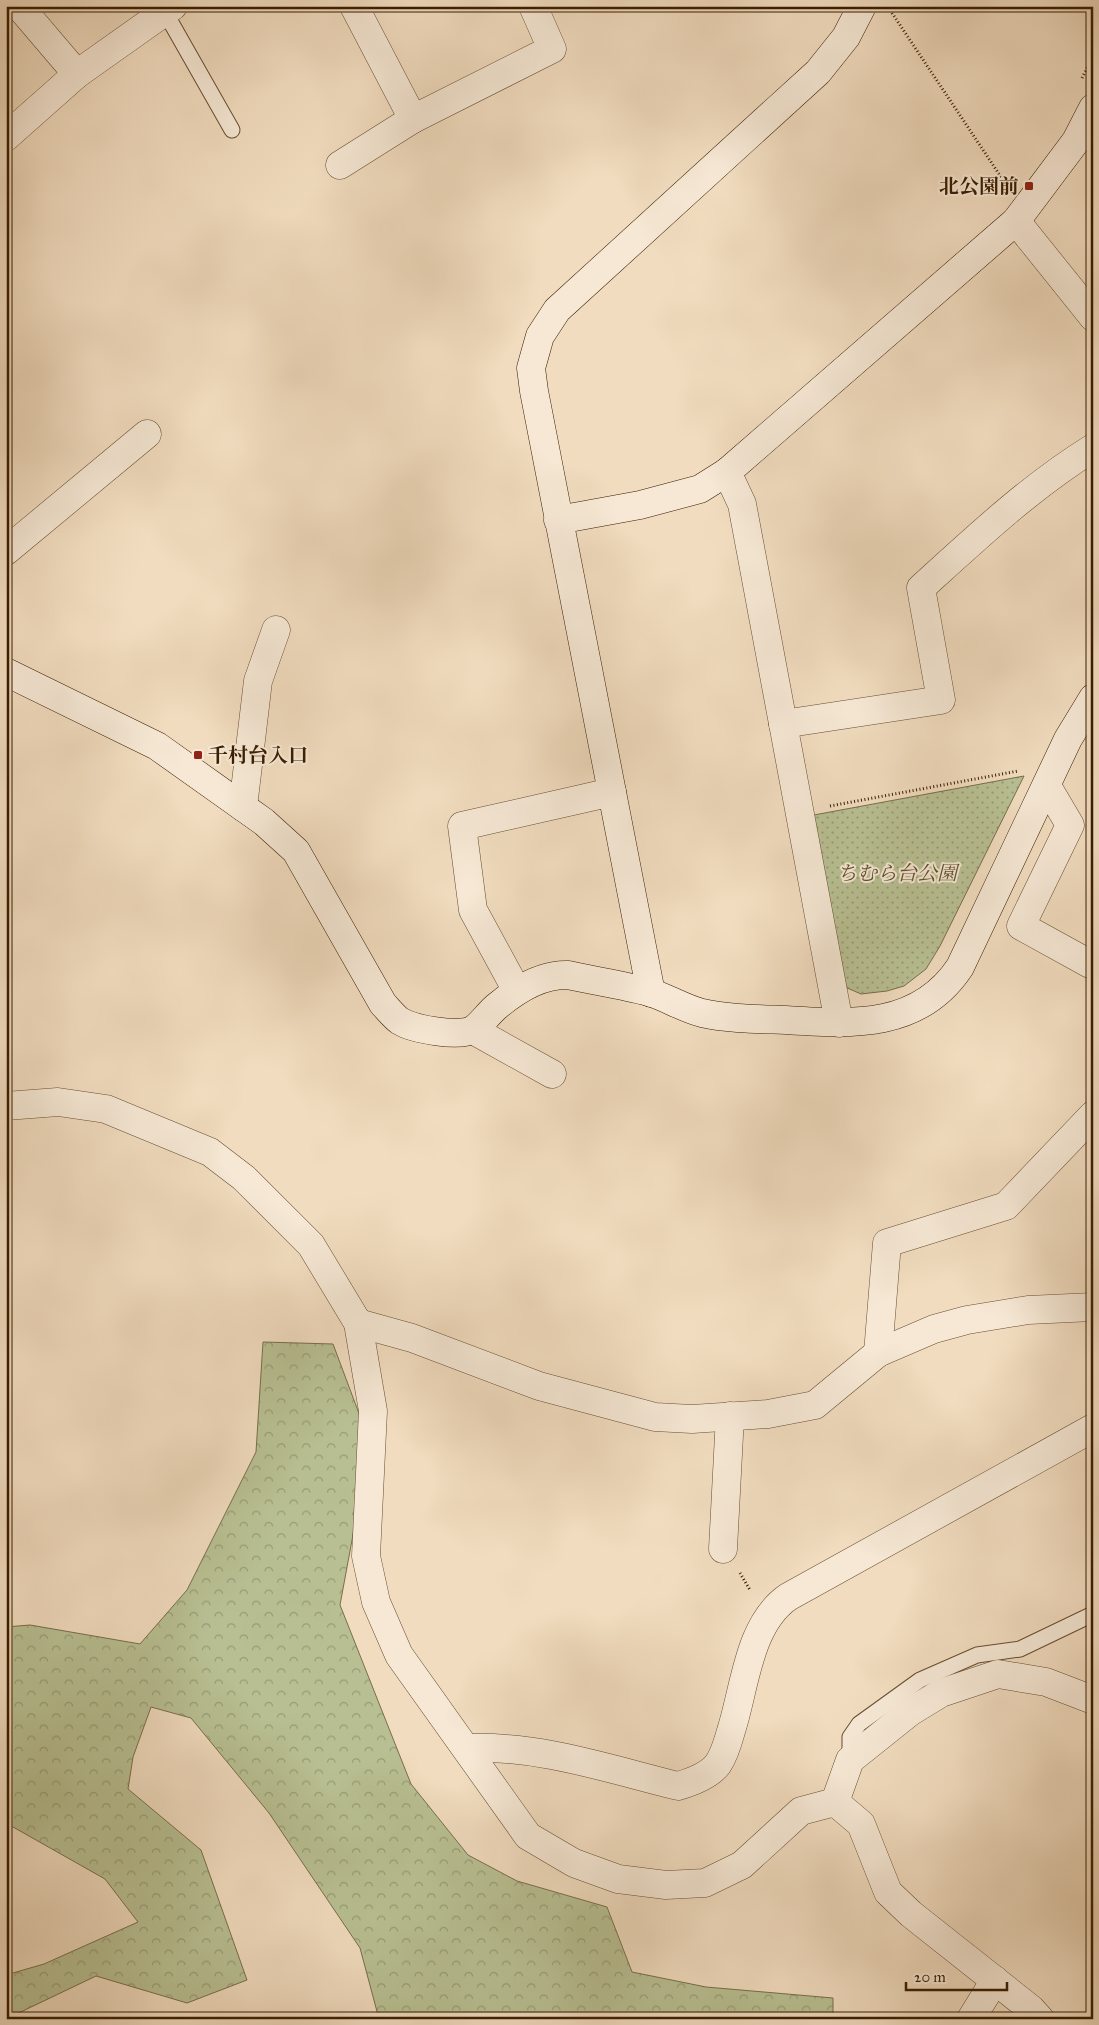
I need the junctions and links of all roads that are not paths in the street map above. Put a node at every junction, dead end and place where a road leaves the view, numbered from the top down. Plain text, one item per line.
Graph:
1 (19, 6) edge
2 (354, 6) edge
3 (533, 6) edge
4 (862, 6) edge
5 (169, 9) edge
6 (77, 74) junction
7 (1093, 108) edge
8 (413, 119) junction
9 (232, 130) dead end
10 (6, 137) edge
11 (340, 165) dead end
12 (1020, 216) junction
13 (1093, 317) edge
14 (147, 434) dead end
15 (1093, 448) edge
16 (727, 472) junction
17 (558, 520) junction
18 (6, 551) edge
19 (276, 630) dead end
20 (6, 672) edge
21 (1093, 698) edge
22 (784, 724) junction
23 (1051, 777) junction
24 (612, 792) junction
25 (244, 807) junction
26 (1090, 964) dead end
27 (516, 991) junction
28 (651, 993) junction
29 (839, 1023) junction
30 (473, 1030) junction
31 (552, 1074) dead end
32 (6, 1106) edge
33 (1093, 1114) edge
34 (1093, 1307) edge
35 (358, 1323) junction
36 (878, 1353) junction
37 (730, 1416) junction
38 (1093, 1428) edge
39 (730, 1559) road end
40 (1093, 1614) edge
41 (1093, 1700) edge
42 (467, 1748) junction
43 (850, 1761) junction
44 (835, 1802) junction
45 (995, 1980) junction
46 (970, 2019) edge
47 (1040, 2019) edge

1 - 6 street
2 - 8 street
3 - 8 street
4 - 17 street
5 - 6 street
5 - 9 lane
6 - 10 street
7 - 12 street
8 - 11 street
12 - 13 street
12 - 16 street
14 - 18 street
15 - 22 street
16 - 17 street
16 - 22 street
17 - 24 street
19 - 25 street
20 - 25 street
21 - 23 street
22 - 29 street
23 - 26 street
23 - 29 street
24 - 27 street
24 - 28 street
25 - 30 street
27 - 28 street
27 - 30 street
28 - 29 street
30 - 31 street
32 - 35 street
33 - 36 street
34 - 36 street
35 - 37 street
35 - 42 street
36 - 37 street
37 - 39 street
38 - 42 street
40 - 43 lane
41 - 43 street
42 - 44 street
43 - 44 street
44 - 45 street
45 - 46 street
45 - 47 street

